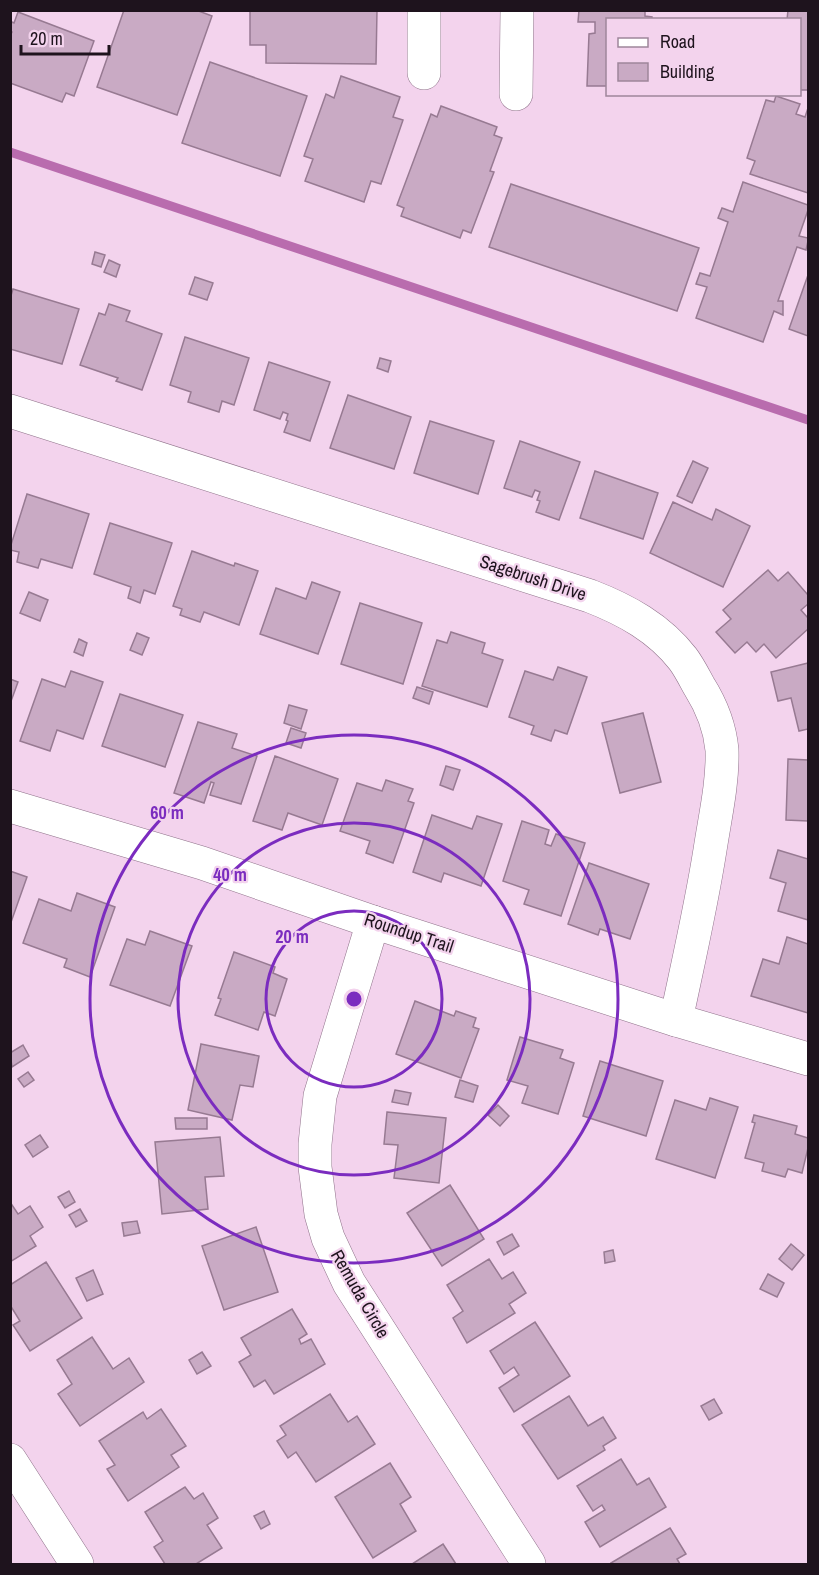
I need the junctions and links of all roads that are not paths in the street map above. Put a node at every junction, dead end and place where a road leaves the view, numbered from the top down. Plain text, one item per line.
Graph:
1 (424, 10) edge
2 (517, 10) edge
3 (424, 73) dead end
4 (516, 94) dead end
5 (10, 411) edge
6 (10, 806) edge
7 (373, 922) junction
8 (676, 1020) junction
9 (808, 1059) edge
10 (10, 1460) edge
11 (77, 1564) edge
12 (529, 1564) edge

1 - 3 street
2 - 4 street
5 - 8 street, Sagebrush Drive
6 - 7 street, Roundup Trail
7 - 8 street, Roundup Trail
7 - 12 street, Remuda Circle
8 - 9 street, Roundup Trail
10 - 11 street

